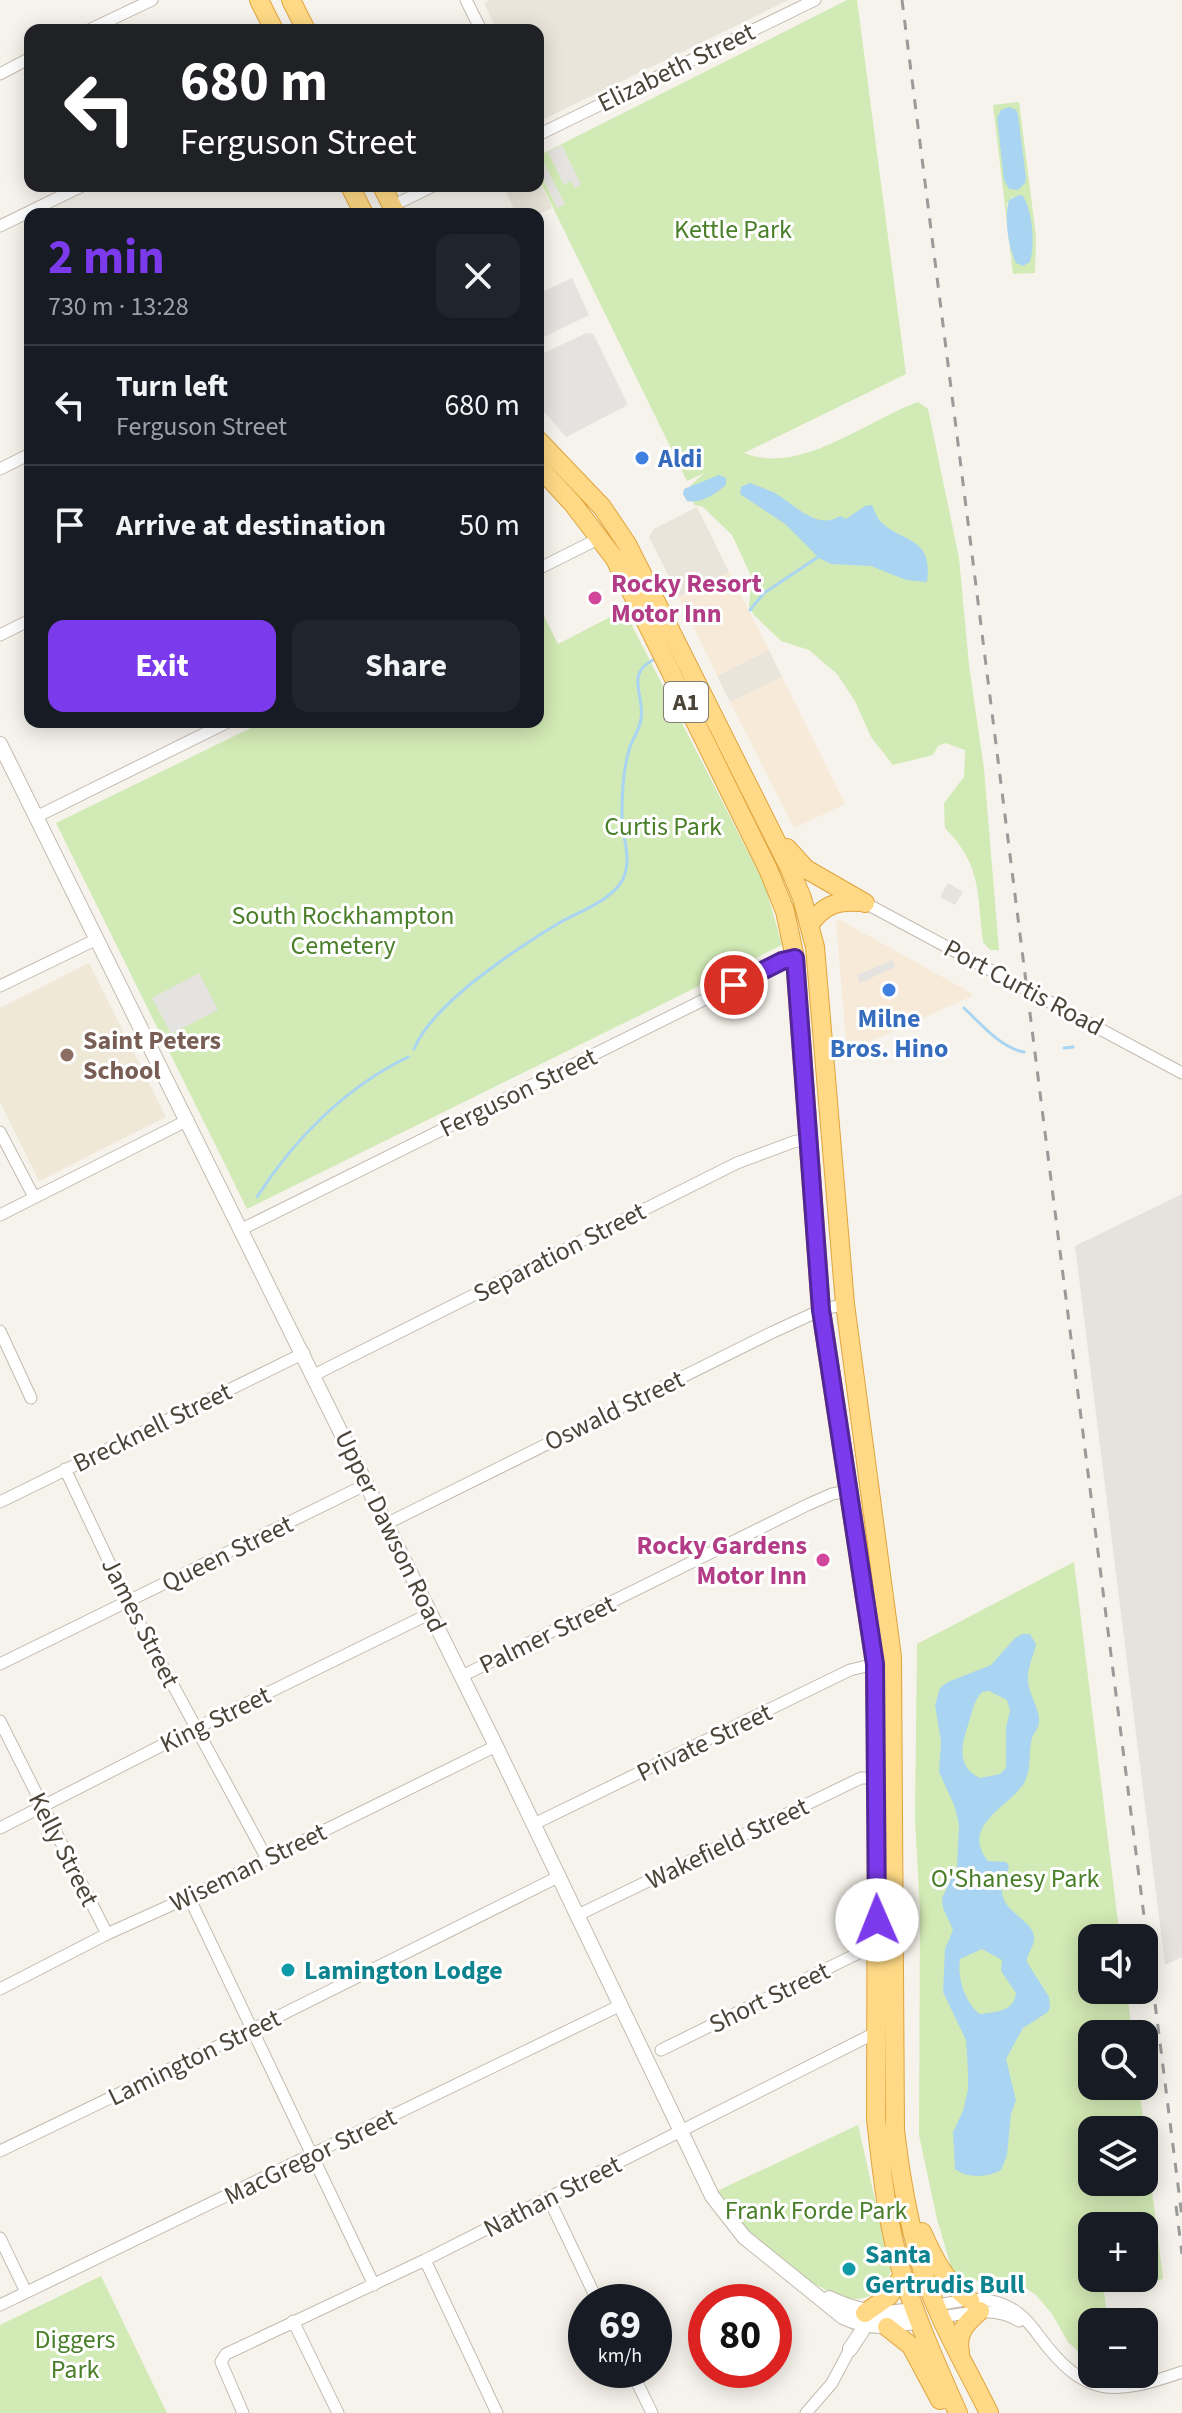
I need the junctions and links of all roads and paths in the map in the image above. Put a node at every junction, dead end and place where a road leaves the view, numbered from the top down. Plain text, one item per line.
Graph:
1 (152, 0) edge
2 (259, 0) edge
3 (291, 0) edge
4 (466, 0) edge
5 (815, 0) edge
6 (102, 24) edge
7 (271, 24) edge
8 (303, 24) edge
9 (478, 24) edge
10 (24, 61) edge
11 (0, 74) edge
12 (544, 132) edge
13 (70, 192) edge
14 (423, 192) edge
15 (37, 208) edge
16 (397, 208) edge
17 (24, 214) edge
18 (0, 226) edge
19 (544, 446) edge
20 (24, 457) edge
21 (0, 469) edge
22 (544, 473) edge
23 (617, 528) junction
24 (600, 538) junction
25 (544, 566) edge
26 (24, 623) edge
27 (0, 635) edge
28 (216, 728) edge
29 (0, 744) edge
30 (36, 817) junction
31 (767, 820) junction
32 (865, 903) junction
33 (809, 925) junction
34 (97, 939) junction
35 (795, 958) junction
36 (0, 986) edge
37 (1182, 1073) edge
38 (188, 1120) junction
39 (0, 1132) edge
40 (807, 1139) junction
41 (34, 1197) junction
42 (0, 1215) edge
43 (242, 1229) junction
44 (845, 1304) junction
45 (821, 1310) junction
46 (0, 1331) edge
47 (304, 1353) junction
48 (314, 1375) junction
49 (31, 1398) dead end
50 (65, 1469) junction
51 (367, 1484) junction
52 (848, 1491) junction
53 (0, 1502) edge
54 (386, 1524) junction
55 (128, 1602) junction
56 (431, 1613) junction
57 (0, 1664) edge
58 (875, 1664) junction
59 (462, 1676) junction
60 (0, 1721) edge
61 (196, 1728) junction
62 (496, 1746) junction
63 (877, 1778) junction
64 (43, 1806) junction
65 (534, 1824) junction
66 (0, 1828) edge
67 (266, 1857) junction
68 (560, 1876) junction
69 (189, 1897) junction
70 (578, 1915) junction
71 (107, 1934) junction
72 (877, 1944) junction
73 (0, 1989) edge
74 (619, 2006) junction
75 (251, 2030) junction
76 (875, 2033) junction
77 (661, 2050) dead end
78 (680, 2130) junction
79 (0, 2151) edge
80 (312, 2156) junction
81 (903, 2190) junction
82 (548, 2197) junction
83 (0, 2238) edge
84 (425, 2260) junction
85 (903, 2275) junction
86 (589, 2284) edge
87 (374, 2285) junction
88 (26, 2292) junction
89 (814, 2292) junction
90 (0, 2305) edge
91 (975, 2305) junction
92 (939, 2311) junction
93 (917, 2315) junction
94 (843, 2317) junction
95 (864, 2319) junction
96 (293, 2321) junction
97 (887, 2327) junction
98 (850, 2349) junction
99 (961, 2355) junction
100 (1182, 2372) edge
101 (640, 2388) edge
102 (243, 2413) edge
103 (338, 2413) edge
104 (497, 2413) edge
105 (652, 2413) edge
106 (806, 2413) edge
107 (947, 2413) edge
108 (958, 2413) edge
109 (989, 2413) edge

1 - 6 street
2 - 7 highway
3 - 8 highway
4 - 9 street
5 - 12 street, Elizabeth Street
10 - 11 street
13 - 15 street
14 - 16 street
17 - 18 street
19 - 23 highway, A1
20 - 21 street
22 - 24 highway, A1
23 - 24 highway
23 - 31 highway, A1
24 - 25 street
24 - 35 highway, A1
26 - 27 street
28 - 30 street
29 - 30 street, Upper Dawson Road
30 - 34 street, Upper Dawson Road
31 - 32 highway
31 - 33 highway, A1
32 - 33 highway
32 - 37 street, Port Curtis Road
33 - 44 highway, A1
34 - 36 street
34 - 38 street, Upper Dawson Road
35 - 40 highway, A1
35 - 43 street, Ferguson Street
38 - 41 street
38 - 43 street, Upper Dawson Road
39 - 41 street
40 - 45 highway, A1
40 - 48 street, Separation Street
41 - 42 street
43 - 47 street, Upper Dawson Road
44 - 45 street, Oswald Street
44 - 81 highway, A1
45 - 52 highway, A1
45 - 54 street, Oswald Street
46 - 49 street
47 - 48 street, Upper Dawson Road
47 - 50 street, Brecknell Street
48 - 51 street, Upper Dawson Road
50 - 53 street, Brecknell Street
50 - 55 street, James Street
51 - 54 street, Upper Dawson Road
51 - 55 street, Queen Street
52 - 58 highway, A1
52 - 59 street, Palmer Street
54 - 56 street, Upper Dawson Road
55 - 57 street, Queen Street
55 - 61 street, James Street
56 - 59 street, Upper Dawson Road
56 - 61 street, King Street
58 - 63 highway, A1
58 - 65 street, Private Street
59 - 62 street, Upper Dawson Road
60 - 64 street, Kelly Street
61 - 64 street, King Street
61 - 67 street, James Street
62 - 65 street, Upper Dawson Road
62 - 67 street, Wiseman Street
63 - 70 street, Wakefield Street
63 - 72 highway, A1
64 - 66 street, King Street
64 - 71 street, Kelly Street
65 - 68 street, Upper Dawson Road
67 - 69 street, Wiseman Street
68 - 70 street, Upper Dawson Road
68 - 75 street, Lamington Street
69 - 71 street, Wiseman Street
69 - 75 street
70 - 74 street, Upper Dawson Road
71 - 73 street, Wiseman Street
72 - 76 highway, A1
72 - 77 street, Short Street
74 - 78 street, Upper Dawson Road
74 - 80 street, MacGregor Street
75 - 79 street, Lamington Street
75 - 80 street
76 - 78 street, Nathan Street
76 - 85 highway, A1
78 - 82 street, Nathan Street
78 - 89 street, Upper Dawson Road
80 - 87 street
80 - 88 street, MacGregor Street
81 - 91 highway
81 - 92 highway, A1
82 - 84 street, Nathan Street
82 - 86 street
83 - 88 street
84 - 87 street, Nathan Street
84 - 104 street
85 - 93 highway, A1
85 - 95 highway
87 - 96 street, Nathan Street
88 - 90 street, MacGregor Street
89 - 94 street, Upper Dawson Road
89 - 95 street, Upper Dawson Road
91 - 92 street
91 - 99 highway
91 - 100 street
92 - 93 highway
92 - 99 highway, A1
93 - 95 street, Upper Dawson Road
93 - 97 street, Upper Dawson Road
93 - 108 highway, A1
94 - 95 street, Upper Dawson Road
94 - 98 street
95 - 97 street, Upper Dawson Road
95 - 98 street
96 - 102 street, Nathan Street
96 - 103 street
97 - 107 highway
98 - 106 street
99 - 109 highway, A1
101 - 105 street

